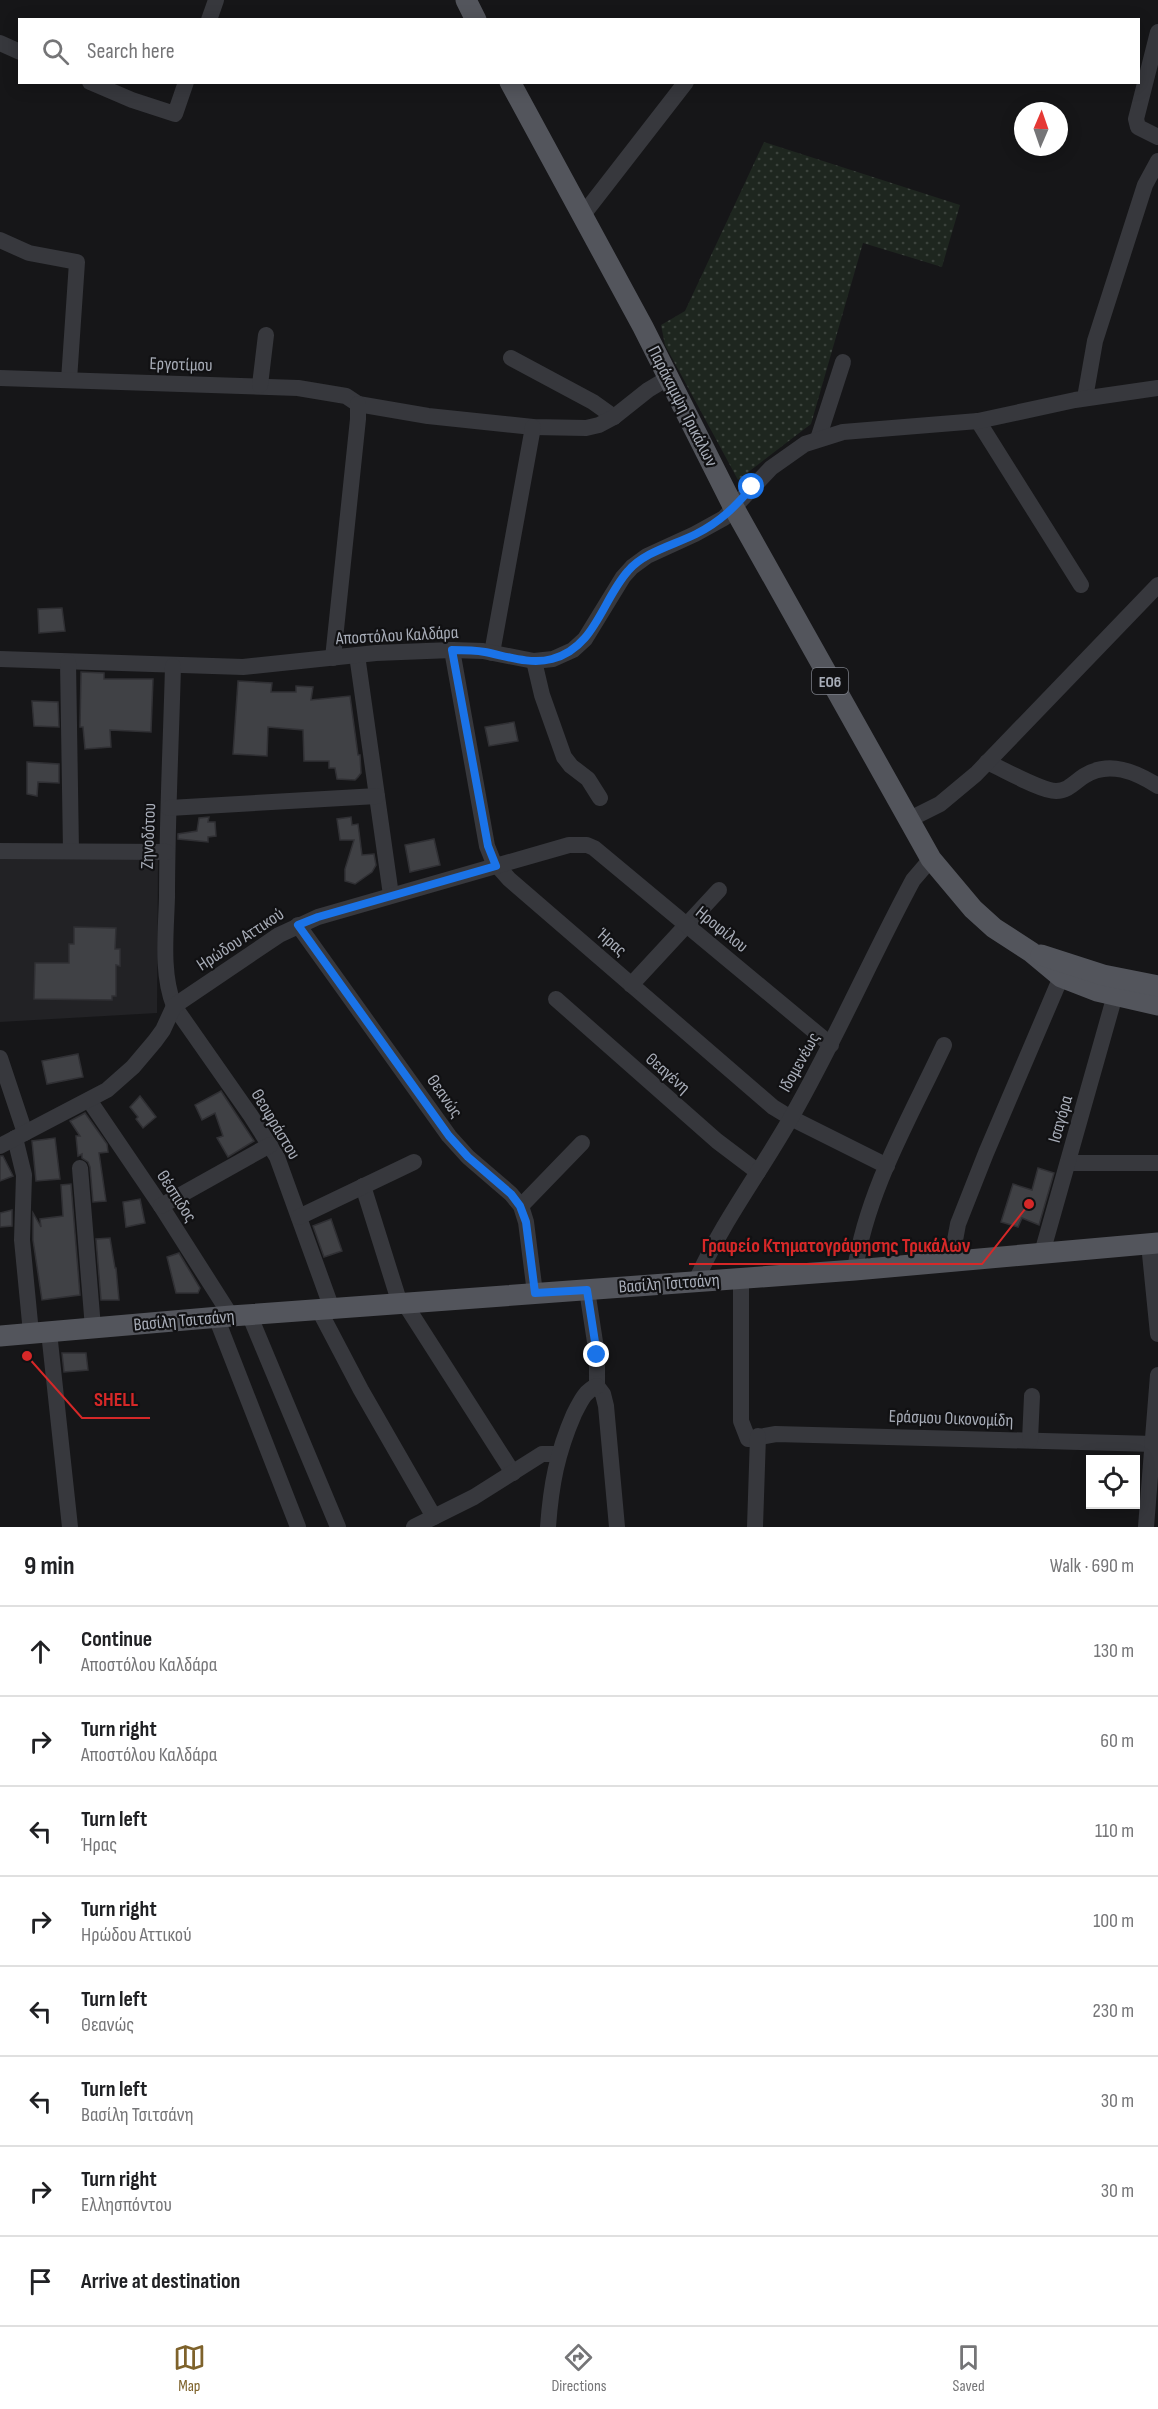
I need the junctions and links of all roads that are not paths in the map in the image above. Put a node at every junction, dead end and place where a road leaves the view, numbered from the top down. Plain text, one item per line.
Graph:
1 (216, 0) edge
2 (466, 0) edge
3 (210, 18) edge
4 (475, 18) edge
5 (1158, 32) edge
6 (0, 43) edge
7 (18, 51) edge
8 (95, 84) edge
9 (185, 84) edge
10 (511, 84) edge
11 (684, 84) edge
12 (1158, 137) edge
13 (1158, 161) edge
14 (582, 216) junction
15 (0, 240) edge
16 (266, 335) dead end
17 (511, 358) dead end
18 (843, 362) dead end
19 (0, 378) edge
20 (668, 378) junction
21 (69, 380) junction
22 (260, 385) junction
23 (1158, 388) edge
24 (1085, 398) junction
25 (358, 404) junction
26 (614, 417) junction
27 (978, 421) junction
28 (533, 427) junction
29 (818, 439) junction
30 (734, 508) junction
31 (1081, 585) dead end
32 (1158, 585) edge
33 (452, 650) junction
34 (492, 653) junction
35 (357, 655) junction
36 (333, 658) junction
37 (0, 659) edge
38 (534, 661) junction
39 (68, 662) junction
40 (173, 666) junction
41 (987, 762) junction
42 (1158, 786) edge
43 (377, 796) junction
44 (600, 798) dead end
45 (169, 808) junction
46 (908, 820) junction
47 (587, 845) joint
48 (0, 851) edge
49 (71, 851) junction
50 (167, 852) junction
51 (931, 859) junction
52 (496, 866) junction
53 (719, 890) dead end
54 (391, 896) junction
55 (298, 925) junction
56 (686, 926) junction
57 (1031, 952) junction
58 (1061, 977) junction
59 (631, 985) junction
60 (1158, 986) edge
61 (1115, 995) junction
62 (556, 999) dead end
63 (1158, 1005) edge
64 (174, 1006) junction
65 (831, 1045) junction
66 (944, 1045) dead end
67 (0, 1059) edge
68 (89, 1100) junction
69 (791, 1118) junction
70 (13, 1139) edge
71 (582, 1143) dead end
72 (270, 1144) junction
73 (414, 1162) dead end
74 (1068, 1163) junction
75 (1158, 1163) edge
76 (887, 1166) junction
77 (80, 1168) dead end
78 (758, 1172) junction
79 (363, 1186) junction
80 (161, 1206) junction
81 (520, 1206) junction
82 (299, 1217) junction
83 (1154, 1243) edge
84 (1042, 1254) junction
85 (951, 1262) junction
86 (855, 1270) junction
87 (741, 1278) junction
88 (696, 1281) junction
89 (587, 1290) junction
90 (535, 1293) junction
91 (402, 1304) junction
92 (326, 1310) junction
93 (232, 1316) junction
94 (93, 1328) junction
95 (40, 1332) junction
96 (1158, 1334) edge
97 (0, 1336) edge
98 (1158, 1376) edge
99 (597, 1386) junction
100 (1032, 1396) dead end
101 (753, 1437) junction
102 (1030, 1440) junction
103 (1154, 1444) junction
104 (558, 1454) junction
105 (513, 1473) junction
106 (434, 1517) junction
107 (70, 1527) edge
108 (298, 1527) edge
109 (338, 1527) edge
110 (414, 1527) edge
111 (548, 1527) edge
112 (617, 1527) edge
113 (755, 1527) edge
114 (1146, 1527) edge

1 - 3 street
2 - 4 main road
5 - 12 street
6 - 7 street
8 - 9 street
10 - 14 main road, Παράκαμψη Τρικάλων / ΕΟ6
11 - 14 street
13 - 24 street
14 - 20 main road, Παράκαμψη Τρικάλων / ΕΟ6
15 - 21 street
16 - 22 street
17 - 26 street
18 - 29 street
19 - 21 street, Εργοτίμου
20 - 26 street, Εργοτίμου
20 - 30 main road, Παράκαμψη Τρικάλων / ΕΟ6
21 - 22 street, Εργοτίμου
22 - 25 street, Εργοτίμου
23 - 24 street, Αποστόλου Καλδάρα
24 - 27 street, Αποστόλου Καλδάρα
25 - 28 street, Εργοτίμου
25 - 36 street
26 - 28 street, Εργοτίμου
27 - 29 street, Αποστόλου Καλδάρα
27 - 31 street
28 - 34 street
29 - 30 street, Αποστόλου Καλδάρα
30 - 38 street, Αποστόλου Καλδάρα
30 - 46 main road, Παράκαμψη Τρικάλων / ΕΟ6
32 - 41 street
33 - 34 street, Αποστόλου Καλδάρα
33 - 35 street, Αποστόλου Καλδάρα
33 - 52 street, Ήρας
34 - 38 street, Αποστόλου Καλδάρα
35 - 36 street, Αποστόλου Καλδάρα
35 - 43 street
36 - 40 street, Αποστόλου Καλδάρα
37 - 39 street, Αποστόλου Καλδάρα
38 - 44 street
39 - 40 street, Αποστόλου Καλδάρα
39 - 49 street
40 - 45 street, Ζηνοδότου
41 - 42 street
41 - 46 street
43 - 45 street
43 - 54 street
45 - 50 street, Ζηνοδότου
46 - 51 main road, Παράκαμψη Τρικάλων / ΕΟ6
47 - 52 street, Ηρώδου Αττικού
47 - 56 street, Ηροφίλου
48 - 49 street
49 - 50 street
50 - 64 street, Ζηνοδότου
51 - 57 main road, Παράκαμψη Τρικάλων / ΕΟ6
51 - 65 street, Ιδομενέως
52 - 54 street, Ηρώδου Αττικού
52 - 59 street, Ήρας
53 - 56 street
54 - 55 street, Ηρώδου Αττικού
55 - 64 street, Ηρώδου Αττικού
55 - 81 street, Θεανώς
56 - 59 street
56 - 65 street, Ηροφίλου
57 - 58 main road, Παράκαμψη Τρικάλων / ΕΟ6
57 - 60 main road, Παράκαμψη Τρικάλων / ΕΟ6
58 - 61 main road, Παράκαμψη Τρικάλων / ΕΟ6
58 - 85 street
59 - 69 street, Ήρας
61 - 63 main road, Παράκαμψη Τρικάλων / ΕΟ6
61 - 74 street, Ισαγόρα
62 - 78 street, Θεαγένη
64 - 68 street, Ηρώδου Αττικού
64 - 72 street, Θεοφράστου
65 - 69 street, Ιδομενέως
66 - 76 street
67 - 70 street
68 - 70 street, Ηρώδου Αττικού
68 - 80 street, Θέσπιδος
69 - 76 street, Ήρας
69 - 78 street, Ιδομενέως
70 - 95 street
71 - 81 street
72 - 80 street
72 - 82 street, Θεοφράστου
73 - 79 street
74 - 75 street
74 - 84 street, Ισαγόρα
76 - 86 street
77 - 94 street
78 - 88 street, Ιδομενέως
79 - 82 street
79 - 91 street
80 - 93 street, Θέσπιδος
81 - 90 street, Θεανώς
82 - 92 street, Θεοφράστου
83 - 84 main road, Βασίλη Τσιτσάνη
83 - 96 street
84 - 85 main road, Βασίλη Τσιτσάνη
85 - 86 main road, Βασίλη Τσιτσάνη
86 - 87 main road, Βασίλη Τσιτσάνη
87 - 88 main road, Βασίλη Τσιτσάνη
87 - 101 street
88 - 89 main road, Βασίλη Τσιτσάνη
89 - 90 main road, Βασίλη Τσιτσάνη
89 - 99 street
90 - 91 main road, Βασίλη Τσιτσάνη
91 - 92 main road, Βασίλη Τσιτσάνη
91 - 105 street
92 - 93 main road, Βασίλη Τσιτσάνη
92 - 106 street, Θεοφράστου
93 - 94 main road, Βασίλη Τσιτσάνη
93 - 108 street
93 - 109 street
94 - 95 main road, Βασίλη Τσιτσάνη
95 - 97 main road, Βασίλη Τσιτσάνη
95 - 107 street
98 - 103 street
99 - 104 street
99 - 112 street
100 - 102 street
101 - 102 street, Εράσμου Οικονομίδη
101 - 113 street
102 - 103 street, Εράσμου Οικονομίδη
103 - 114 street
104 - 105 street
104 - 111 street
105 - 106 street
106 - 110 street

